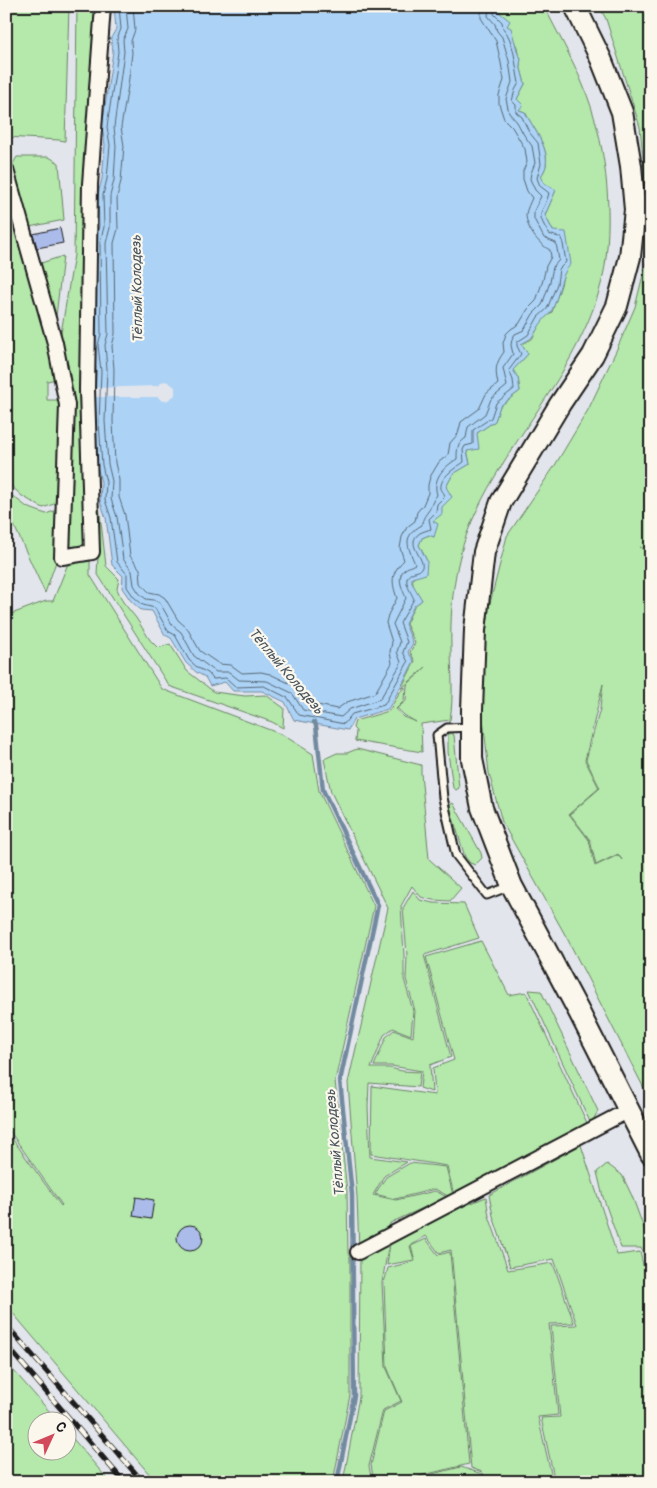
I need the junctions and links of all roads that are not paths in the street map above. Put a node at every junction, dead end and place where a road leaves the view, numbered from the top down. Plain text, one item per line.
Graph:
1 (103, 6) edge
2 (575, 6) edge
3 (6, 170) edge
4 (472, 727) junction
5 (512, 886) junction
6 (629, 1110) junction
7 (651, 1154) edge
8 (358, 1252) dead end

1 - 3 street
2 - 4 main road
4 - 5 main road
4 - 5 lane
5 - 6 main road
6 - 7 main road
6 - 8 street

